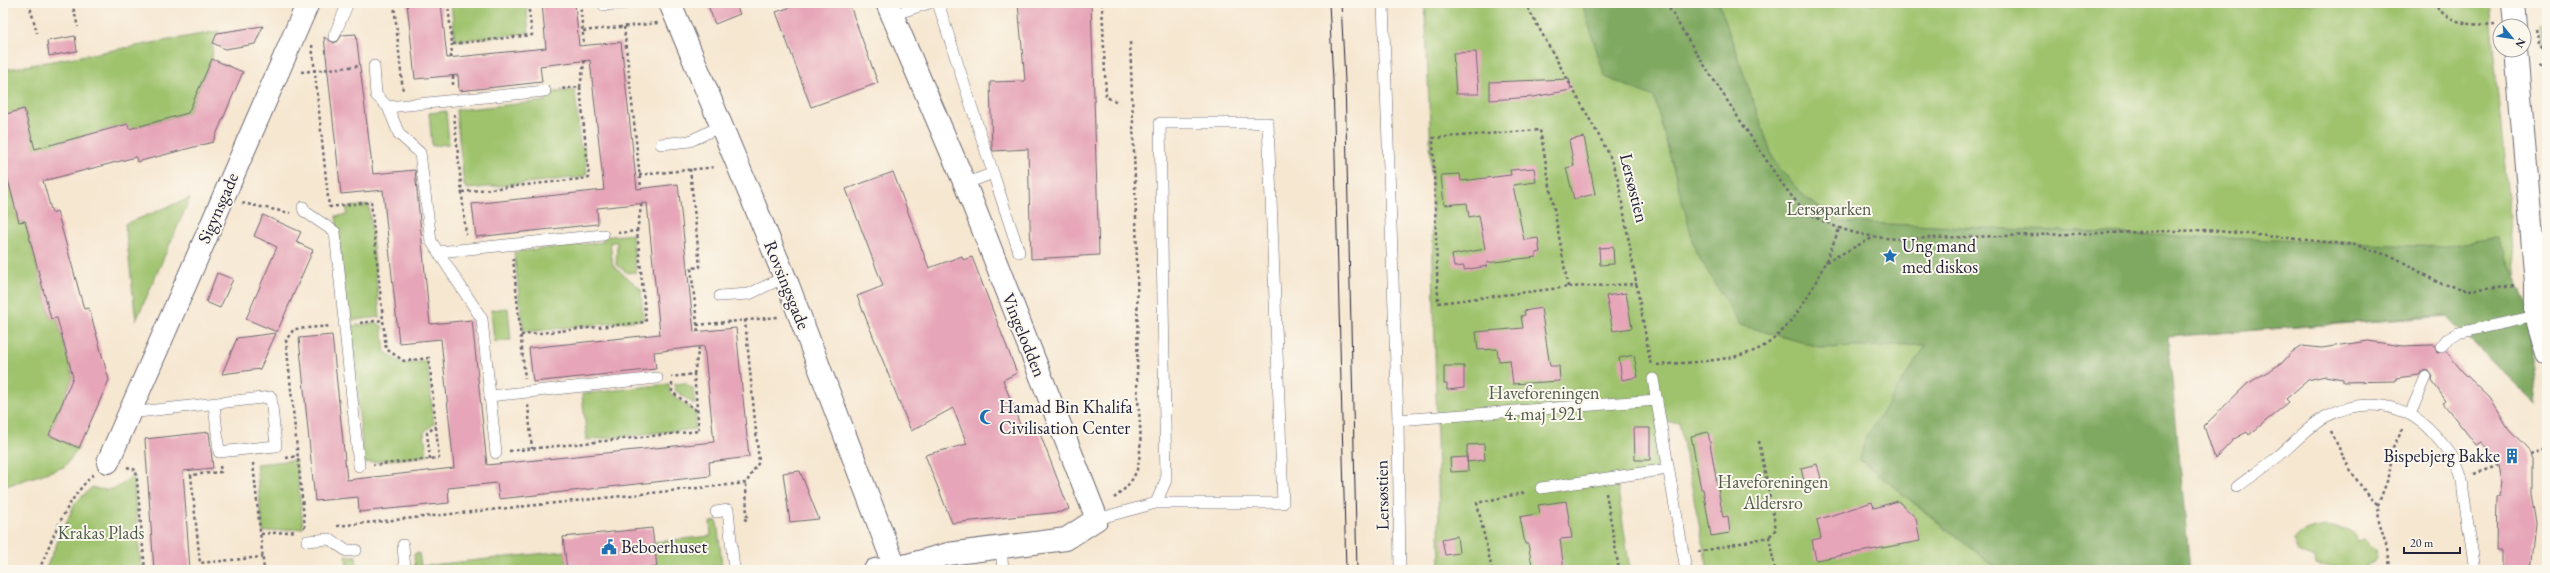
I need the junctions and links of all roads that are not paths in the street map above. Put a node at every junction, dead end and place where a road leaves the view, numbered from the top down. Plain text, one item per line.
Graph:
1 (308, 3) edge
2 (348, 3) edge
3 (627, 3) edge
4 (929, 3) edge
5 (938, 3) edge
6 (1383, 3) edge
7 (604, 5) dead end
8 (889, 9) edge
9 (674, 12) edge
10 (334, 36) dead end
11 (2517, 58) edge
12 (374, 66) dead end
13 (545, 91) road end
14 (388, 107) junction
15 (721, 126) junction
16 (661, 144) dead end
17 (993, 173) junction
18 (965, 184) junction
19 (303, 207) dead end
20 (603, 235) road end
21 (439, 252) junction
22 (1019, 252) dead end
23 (785, 277) junction
24 (720, 296) dead end
25 (2536, 316) junction
26 (2441, 347) dead end
27 (2547, 353) edge
28 (2426, 377) dead end
29 (657, 378) road end
30 (1653, 379) road end
31 (490, 396) junction
32 (1657, 400) junction
33 (214, 404) junction
34 (129, 413) junction
35 (2410, 414) junction
36 (1398, 420) junction
37 (496, 453) road end
38 (108, 462) road end
39 (359, 466) road end
40 (1668, 469) junction
41 (2237, 487) dead end
42 (1541, 488) road end
43 (1156, 503) junction
44 (716, 512) dead end
45 (1095, 514) junction
46 (306, 535) road end
47 (402, 545) dead end
48 (356, 550) dead end
49 (1002, 559) edge
50 (889, 569) edge
51 (405, 570) edge
52 (734, 570) edge
53 (1400, 570) edge
54 (1686, 570) edge
55 (2475, 570) edge

1 - 34 street, Sigynsgade
2 - 10 lane
3 - 7 lane
4 - 8 lane
5 - 17 lane
6 - 36 lane, Lersøstien
8 - 18 street, Vingelodden
9 - 15 street, Rovsingsgade
11 - 25 street
12 - 14 lane
13 - 14 lane
14 - 21 lane
15 - 16 lane
15 - 23 street, Rovsingsgade
17 - 18 lane
17 - 22 lane
18 - 45 street, Vingelodden
19 - 39 lane
20 - 21 lane
21 - 31 lane
23 - 24 lane
23 - 50 street, Rovsingsgade
25 - 26 lane
25 - 27 street
28 - 35 lane
29 - 31 lane
30 - 32 lane
31 - 37 lane
32 - 36 lane
32 - 40 lane
33 - 33 lane
33 - 34 lane
34 - 38 street, Sigynsgade
35 - 41 lane
35 - 55 lane
36 - 53 lane, Lersøstien
40 - 42 lane
40 - 54 lane
43 - 43 lane
43 - 45 lane
44 - 52 lane
45 - 49 street
46 - 48 lane
47 - 51 lane
49 - 50 street

